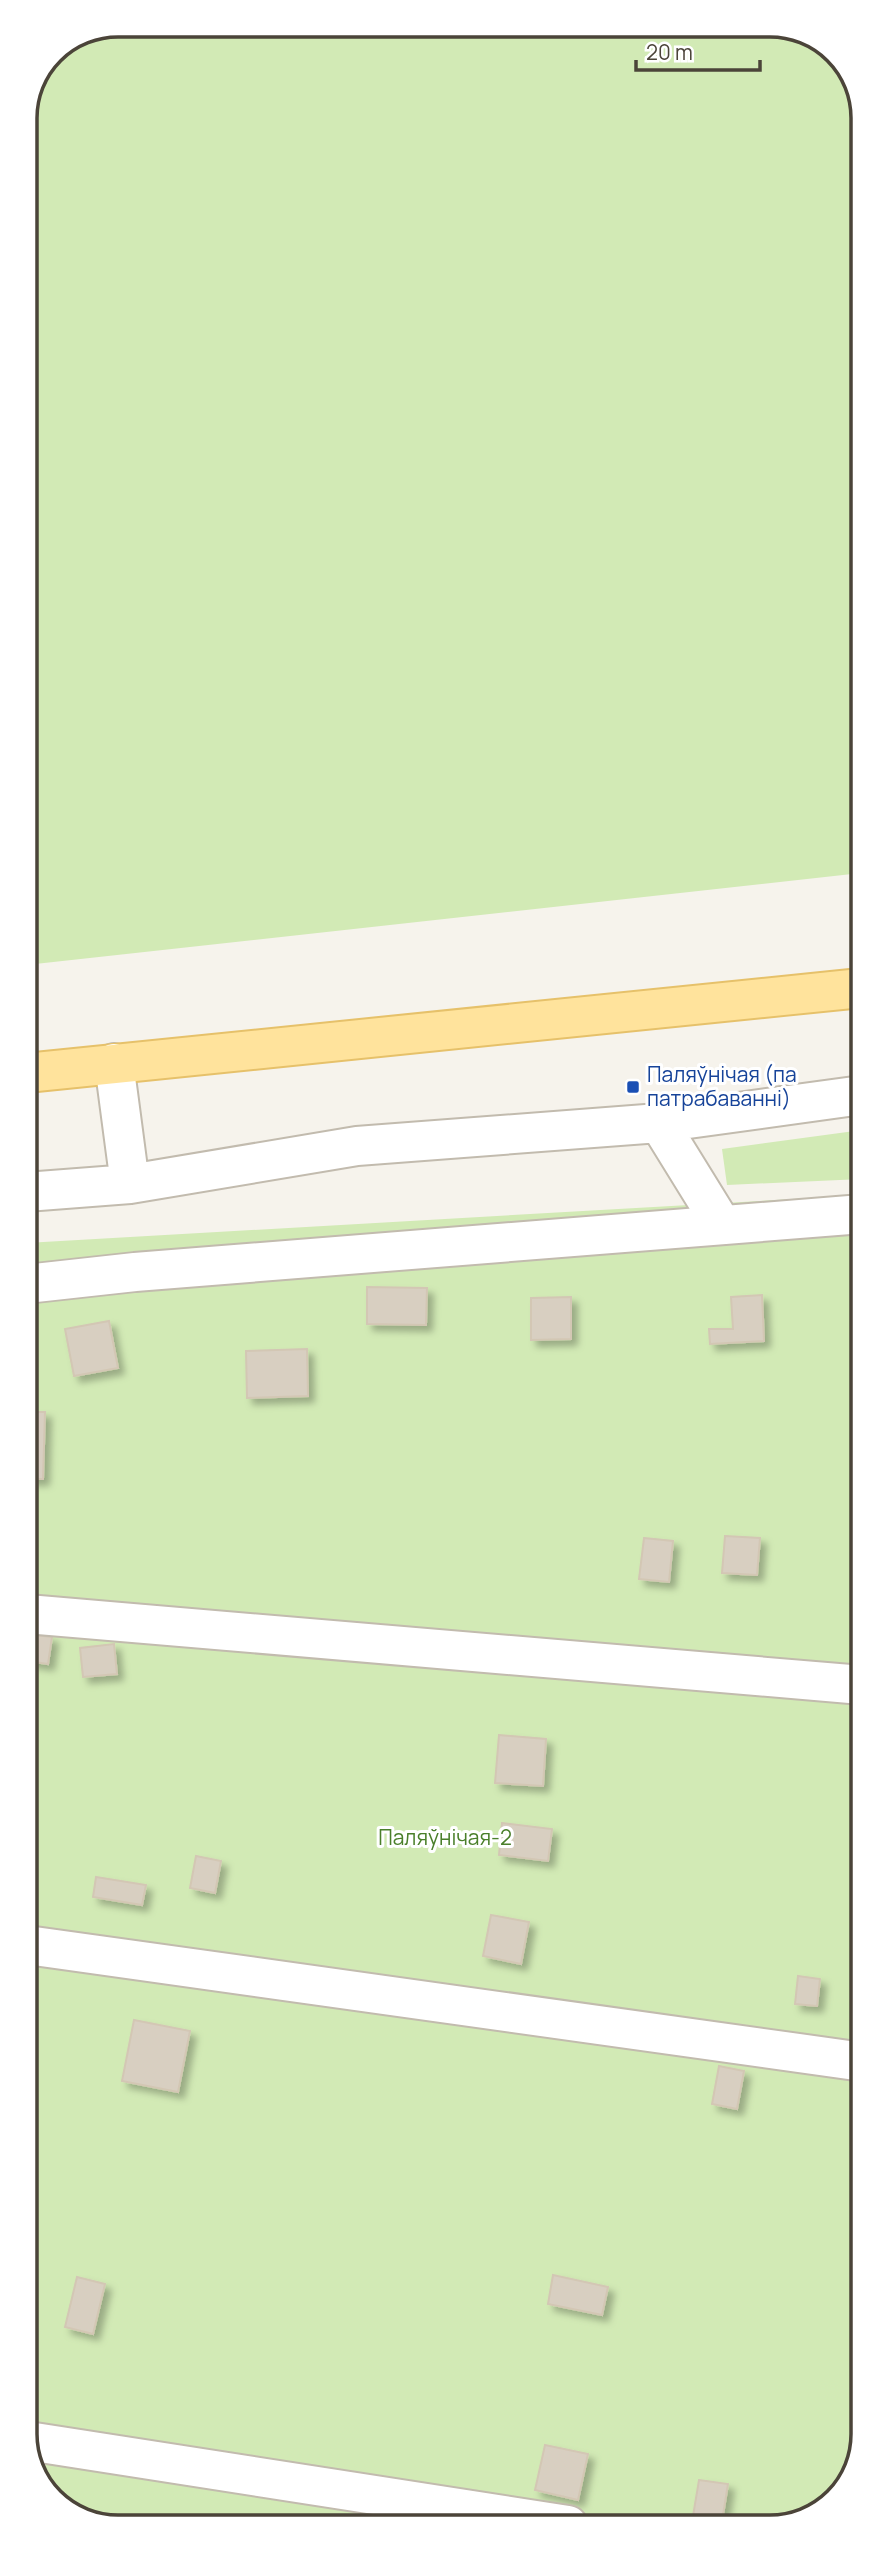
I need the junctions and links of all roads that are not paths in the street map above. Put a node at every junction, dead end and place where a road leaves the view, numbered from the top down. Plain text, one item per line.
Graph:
1 (851, 989) edge
2 (114, 1063) junction
3 (37, 1072) edge
4 (851, 1097) edge
5 (659, 1123) junction
6 (130, 1184) junction
7 (37, 1191) edge
8 (851, 1215) edge
9 (722, 1225) junction
10 (37, 1283) edge
11 (37, 1615) edge
12 (851, 1684) edge
13 (37, 1946) edge
14 (851, 2060) edge
15 (37, 2442) edge
16 (504, 2515) edge

1 - 2 main road
2 - 3 main road
2 - 6 lane
4 - 5 lane
5 - 6 lane
5 - 9 lane
6 - 7 lane
8 - 9 lane
9 - 10 lane
11 - 12 lane
13 - 14 lane
15 - 16 lane

